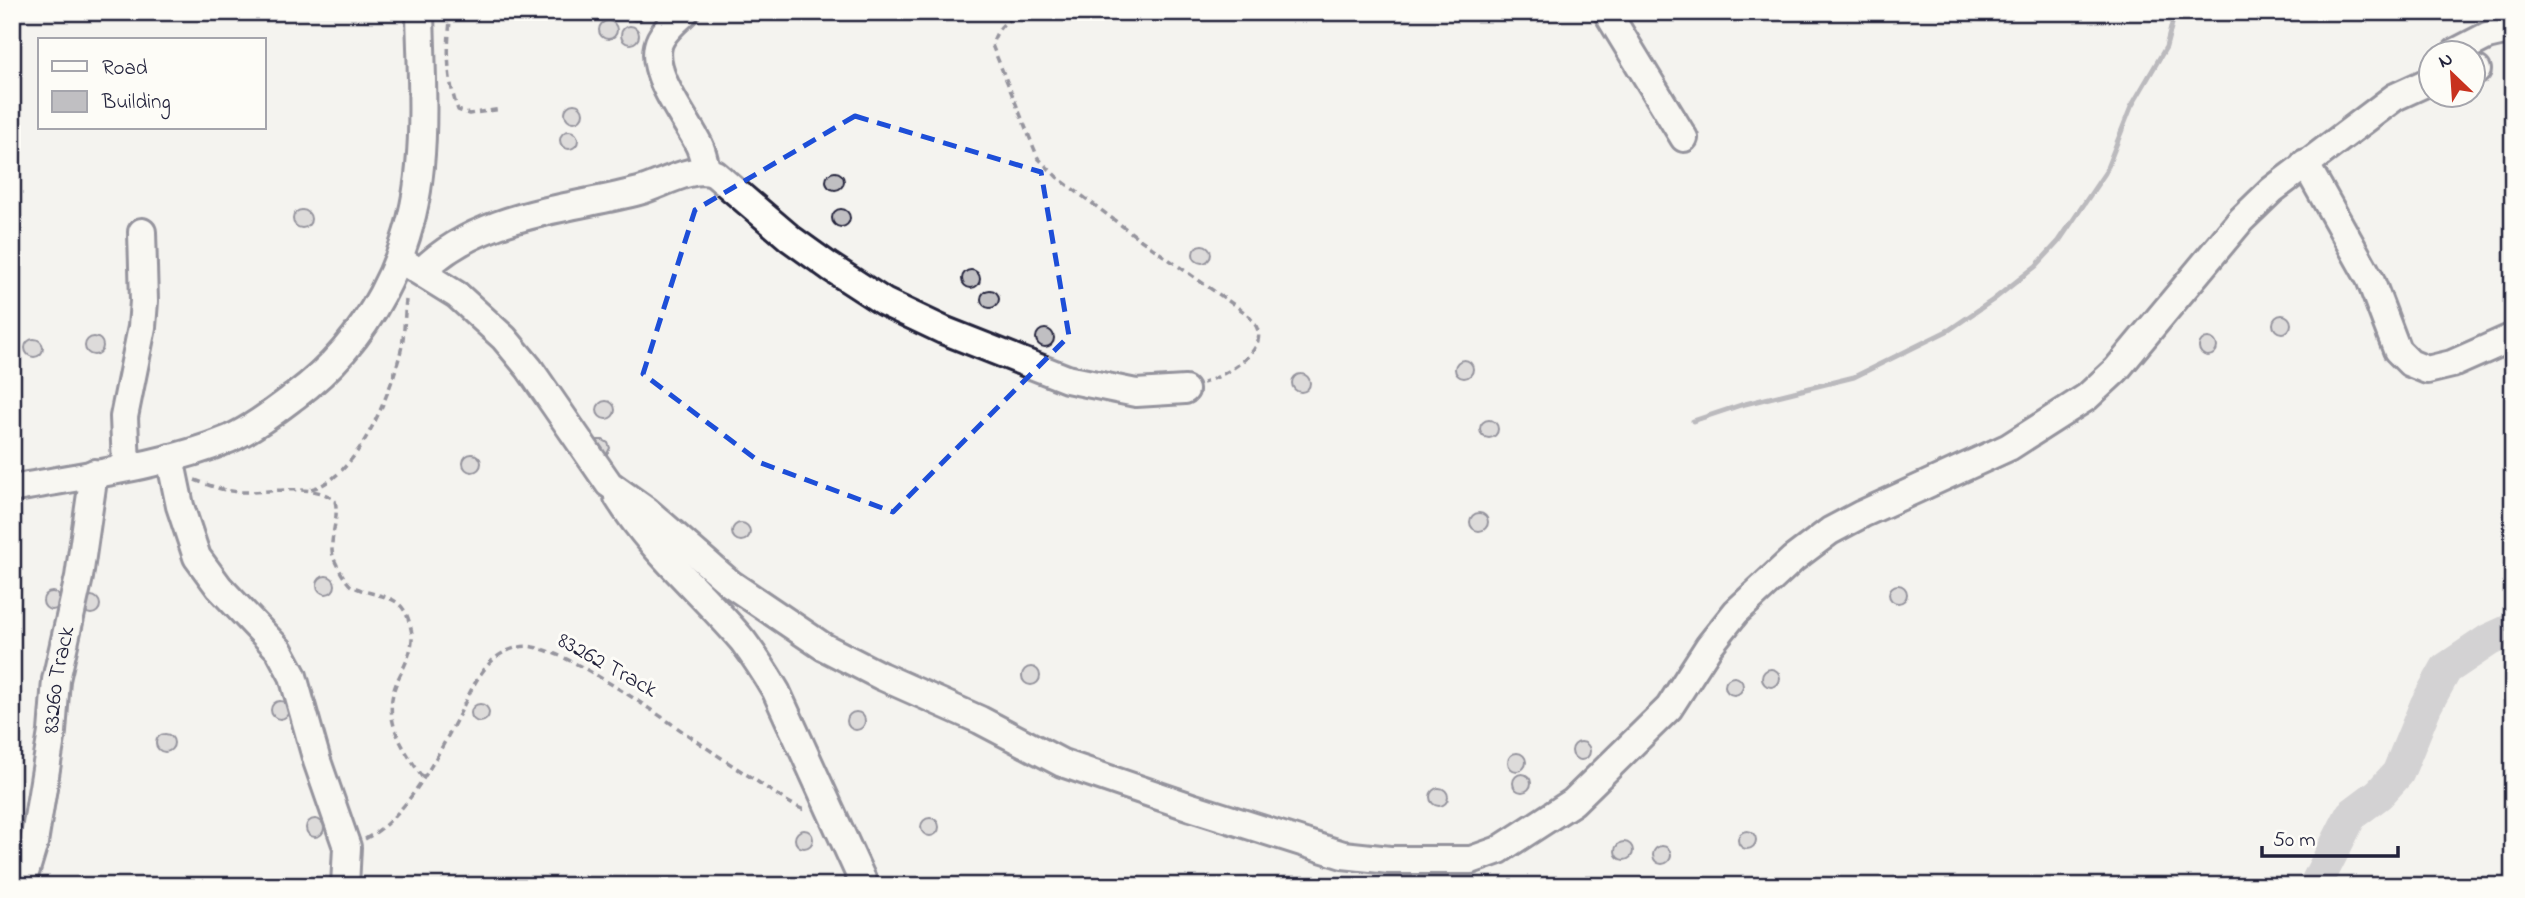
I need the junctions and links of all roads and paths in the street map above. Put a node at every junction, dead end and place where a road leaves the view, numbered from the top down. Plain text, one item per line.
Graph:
1 (420, 12) edge
2 (451, 12) edge
3 (685, 12) edge
4 (1024, 12) edge
5 (1607, 12) edge
6 (2513, 30) edge
7 (2483, 38) edge
8 (2416, 85) edge
9 (500, 109) dead end
10 (1684, 138) dead end
11 (2305, 163) junction
12 (707, 171) junction
13 (142, 232) dead end
14 (399, 259) junction
15 (422, 271) junction
16 (406, 298) dead end
17 (2513, 337) edge
18 (1185, 390) joint
19 (126, 467) junction
20 (172, 467) junction
21 (94, 473) junction
22 (609, 484) junction
23 (12, 489) edge
24 (302, 491) junction
25 (422, 777) junction
26 (836, 822) junction
27 (347, 847) junction
28 (21, 886) edge
29 (345, 886) edge
30 (865, 886) edge

1 - 14 street
2 - 9 path
3 - 12 street
4 - 18 path
5 - 10 street
6 - 7 street
8 - 11 street
11 - 17 street
11 - 22 street
12 - 15 street
12 - 18 street
13 - 19 street
14 - 15 street
14 - 20 street
15 - 22 street
16 - 24 path
19 - 20 street
19 - 21 street
20 - 24 path
20 - 27 street
21 - 23 street
21 - 28 street, 83260 Track
22 - 26 street
24 - 25 path
25 - 26 path, 83262 Track
25 - 27 path, 83262 Track
26 - 30 street
27 - 29 street

